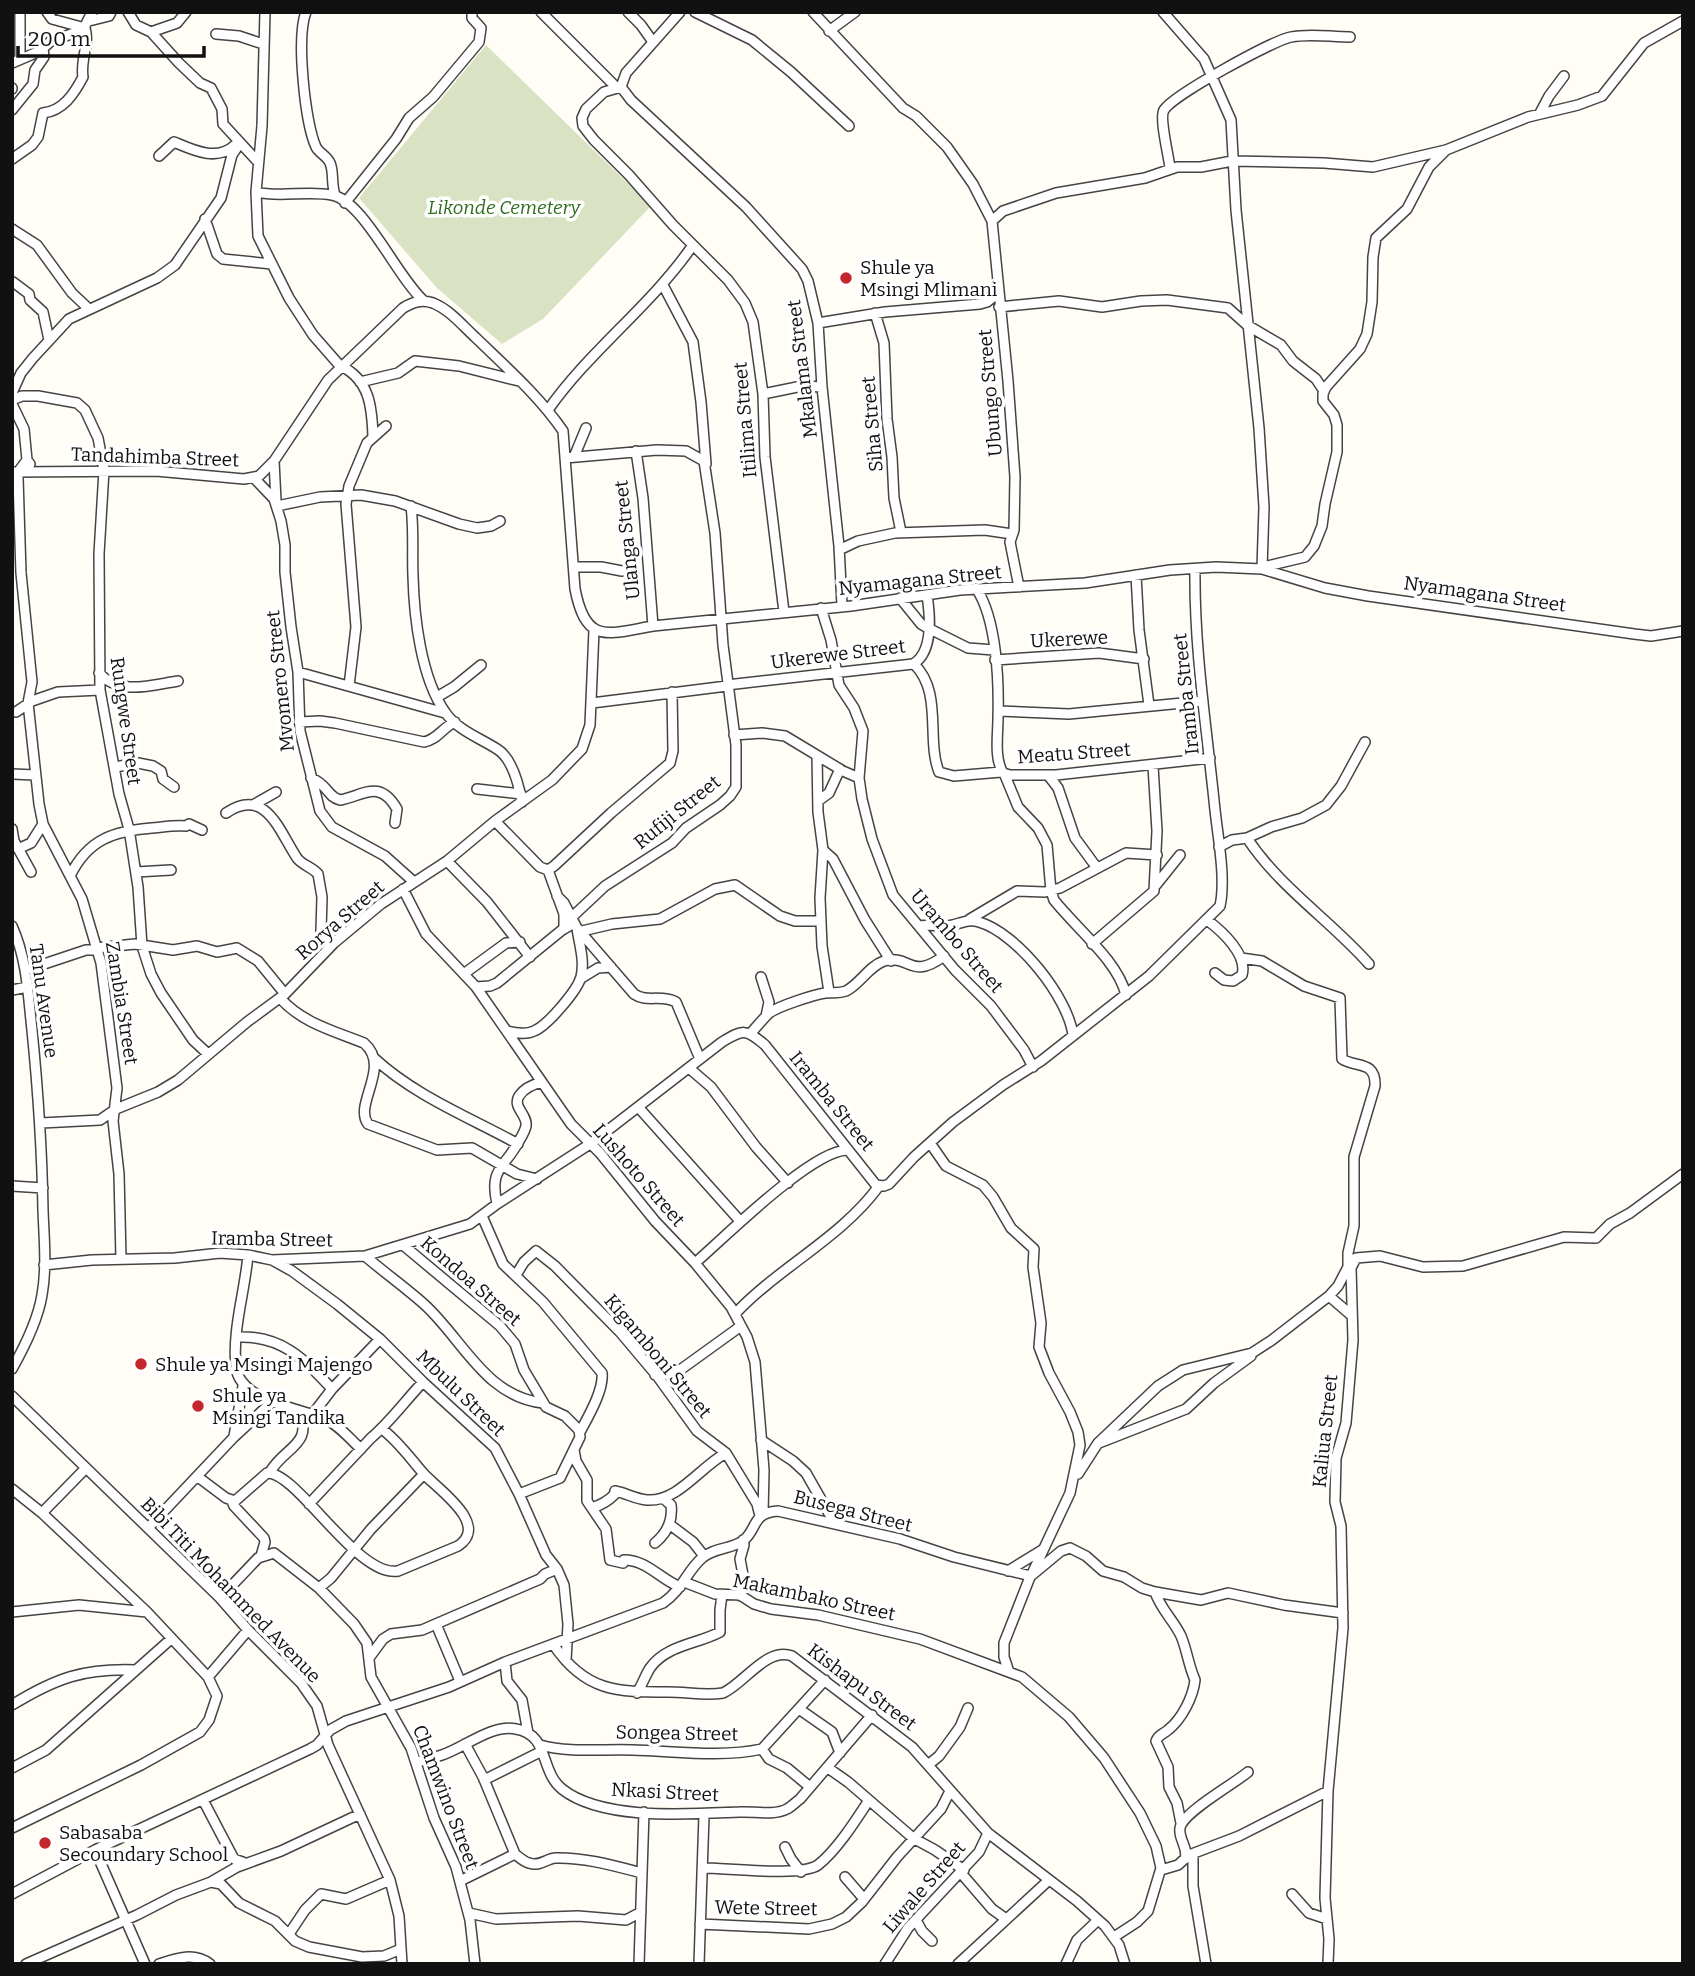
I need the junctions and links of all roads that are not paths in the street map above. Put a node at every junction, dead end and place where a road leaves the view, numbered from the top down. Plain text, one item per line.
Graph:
1 (20, 12) edge
2 (47, 12) edge
3 (111, 12) edge
4 (128, 12) edge
5 (186, 12) edge
6 (265, 12) edge
7 (306, 12) edge
8 (472, 12) edge
9 (541, 12) edge
10 (628, 12) edge
11 (680, 12) edge
12 (695, 12) edge
13 (813, 12) edge
14 (855, 12) edge
15 (1163, 12) edge
16 (89, 20) edge
17 (1683, 20) edge
18 (828, 31) junction
19 (151, 32) junction
20 (216, 34) dead end
21 (1350, 37) dead end
22 (653, 43) junction
23 (263, 44) junction
24 (43, 48) junction
25 (16, 61) edge
26 (1213, 76) junction
27 (1564, 76) dead end
28 (620, 84) junction
29 (12, 110) edge
30 (1540, 113) junction
31 (849, 127) dead end
32 (260, 141) junction
33 (239, 142) junction
34 (1446, 150) junction
35 (246, 152) junction
36 (159, 156) dead end
37 (12, 159) edge
38 (1233, 161) junction
39 (258, 162) junction
40 (1170, 168) junction
41 (256, 192) junction
42 (335, 195) junction
43 (345, 203) junction
44 (205, 219) junction
45 (992, 221) junction
46 (12, 229) edge
47 (693, 245) junction
48 (272, 264) junction
49 (13, 282) edge
50 (663, 285) junction
51 (998, 293) junction
52 (424, 301) junction
53 (999, 307) junction
54 (89, 309) junction
55 (875, 313) junction
56 (818, 323) junction
57 (1247, 325) junction
58 (48, 340) junction
59 (341, 367) junction
60 (520, 381) junction
61 (360, 382) junction
62 (822, 387) junction
63 (1324, 391) junction
64 (12, 393) edge
65 (763, 394) junction
66 (12, 402) edge
67 (548, 410) junction
68 (386, 426) dead end
69 (586, 428) dead end
70 (373, 436) junction
71 (636, 451) junction
72 (570, 458) junction
73 (27, 460) junction
74 (274, 461) junction
75 (706, 465) junction
76 (104, 470) junction
77 (35, 471) junction
78 (15, 472) edge
79 (254, 478) junction
80 (347, 496) junction
81 (277, 504) junction
82 (411, 506) junction
83 (16, 519) edge
84 (500, 521) dead end
85 (901, 532) junction
86 (1013, 534) junction
87 (839, 550) junction
88 (574, 567) junction
89 (1263, 568) junction
90 (1195, 569) junction
91 (622, 571) dead end
92 (1136, 575) junction
93 (1019, 587) junction
94 (976, 588) junction
95 (927, 594) junction
96 (900, 598) junction
97 (842, 606) junction
98 (821, 608) junction
99 (784, 612) junction
100 (721, 618) junction
101 (653, 626) junction
102 (928, 628) junction
103 (594, 630) junction
104 (1683, 631) edge
105 (994, 649) junction
106 (1144, 659) junction
107 (995, 660) junction
108 (914, 664) junction
109 (481, 665) dead end
110 (837, 671) junction
111 (298, 672) junction
112 (99, 673) junction
113 (178, 681) dead end
114 (349, 686) junction
115 (727, 686) junction
116 (100, 690) junction
117 (672, 692) junction
118 (437, 697) junction
119 (1203, 701) junction
120 (29, 703) junction
121 (592, 703) junction
122 (1149, 705) junction
123 (999, 711) junction
124 (14, 712) edge
125 (445, 713) junction
126 (30, 714) junction
127 (299, 722) junction
128 (455, 722) junction
129 (734, 735) junction
130 (1364, 742) dead end
131 (817, 756) junction
132 (1210, 758) junction
133 (1153, 766) junction
134 (115, 767) junction
135 (839, 769) junction
136 (1003, 773) junction
137 (12, 774) edge
138 (36, 775) junction
139 (1048, 775) junction
140 (311, 778) junction
141 (859, 778) junction
142 (174, 787) dead end
143 (477, 789) dead end
144 (276, 792) dead end
145 (522, 798) junction
146 (818, 801) junction
147 (253, 806) junction
148 (226, 813) dead end
149 (495, 821) junction
150 (395, 823) dead end
151 (43, 824) junction
152 (129, 829) junction
153 (12, 831) edge
154 (202, 831) dead end
155 (1247, 838) junction
156 (1219, 847) junction
157 (20, 848) junction
158 (823, 850) junction
159 (1157, 855) junction
160 (1180, 855) dead end
161 (447, 861) junction
162 (1097, 868) junction
163 (171, 870) dead end
164 (548, 870) junction
165 (31, 872) dead end
166 (136, 872) junction
167 (70, 876) junction
168 (414, 882) junction
169 (1155, 887) junction
170 (403, 889) junction
171 (1051, 891) junction
172 (557, 896) junction
173 (1207, 920) junction
174 (821, 921) junction
175 (967, 921) junction
176 (576, 925) junction
177 (12, 926) edge
178 (920, 926) junction
179 (564, 929) junction
180 (334, 943) junction
181 (520, 943) junction
182 (1092, 944) junction
183 (142, 946) junction
184 (97, 949) junction
185 (944, 956) junction
186 (530, 957) junction
187 (1241, 958) junction
188 (891, 961) junction
189 (1369, 964) dead end
190 (611, 967) junction
191 (26, 970) junction
192 (465, 973) junction
193 (1215, 973) dead end
194 (761, 977) dead end
195 (580, 979) junction
196 (28, 987) junction
197 (476, 987) junction
198 (12, 990) edge
199 (829, 992) junction
200 (1126, 995) junction
201 (283, 996) junction
202 (766, 1016) junction
203 (507, 1031) junction
204 (751, 1032) junction
205 (1073, 1035) junction
206 (208, 1054) junction
207 (374, 1058) junction
208 (700, 1059) junction
209 (1033, 1067) junction
210 (689, 1069) junction
211 (542, 1082) junction
212 (639, 1108) junction
213 (116, 1109) junction
214 (41, 1123) junction
215 (930, 1143) junction
216 (517, 1144) junction
217 (590, 1144) junction
218 (847, 1150) junction
219 (503, 1165) junction
220 (1683, 1174) edge
221 (537, 1180) junction
222 (788, 1183) junction
223 (12, 1186) edge
224 (879, 1186) junction
225 (43, 1188) junction
226 (497, 1204) junction
227 (482, 1216) junction
228 (740, 1221) junction
229 (404, 1245) junction
230 (248, 1255) junction
231 (365, 1256) junction
232 (121, 1259) junction
233 (272, 1260) junction
234 (695, 1262) junction
235 (1350, 1263) junction
236 (44, 1265) junction
237 (516, 1275) junction
238 (1329, 1296) junction
239 (735, 1314) junction
240 (1351, 1315) junction
241 (741, 1326) junction
242 (237, 1338) junction
243 (380, 1339) junction
244 (1272, 1340) junction
245 (12, 1368) edge
246 (655, 1374) junction
247 (423, 1382) junction
248 (243, 1386) junction
249 (332, 1389) junction
250 (12, 1396) edge
251 (273, 1401) junction
252 (543, 1403) junction
253 (299, 1411) junction
254 (312, 1415) junction
255 (382, 1429) junction
256 (580, 1432) junction
257 (234, 1437) junction
258 (761, 1440) junction
259 (1098, 1444) junction
260 (361, 1448) junction
261 (573, 1450) junction
262 (726, 1453) junction
263 (85, 1469) junction
264 (271, 1472) junction
265 (424, 1474) junction
266 (198, 1477) junction
267 (1073, 1482) junction
268 (12, 1489) edge
269 (519, 1494) junction
270 (663, 1498) junction
271 (232, 1501) junction
272 (309, 1504) junction
273 (592, 1508) junction
274 (42, 1513) junction
275 (762, 1515) junction
276 (669, 1524) junction
277 (835, 1524) junction
278 (148, 1528) junction
279 (743, 1541) junction
280 (655, 1543) dead end
281 (355, 1550) junction
282 (1042, 1550) junction
283 (261, 1556) junction
284 (704, 1556) junction
285 (557, 1569) junction
286 (1008, 1571) junction
287 (1030, 1577) junction
288 (682, 1585) junction
289 (319, 1588) junction
290 (1155, 1592) junction
291 (722, 1595) junction
292 (741, 1596) junction
293 (219, 1598) junction
294 (12, 1612) edge
295 (147, 1612) junction
296 (1343, 1613) junction
297 (436, 1624) junction
298 (248, 1630) junction
299 (171, 1639) junction
300 (567, 1639) junction
301 (553, 1644) junction
302 (369, 1658) junction
303 (566, 1661) junction
304 (505, 1662) junction
305 (136, 1670) junction
306 (1009, 1672) junction
307 (208, 1677) junction
308 (825, 1680) junction
309 (460, 1681) junction
310 (637, 1693) junction
311 (12, 1705) edge
312 (968, 1708) dead end
313 (387, 1709) junction
314 (799, 1709) junction
315 (872, 1714) junction
316 (326, 1733) junction
317 (528, 1734) junction
318 (465, 1744) junction
319 (541, 1748) junction
320 (762, 1749) junction
321 (840, 1753) junction
322 (416, 1763) junction
323 (928, 1765) junction
324 (12, 1768) edge
325 (828, 1768) junction
326 (1248, 1772) dead end
327 (484, 1780) junction
328 (810, 1787) junction
329 (950, 1791) junction
330 (1328, 1791) junction
331 (203, 1800) junction
332 (869, 1800) junction
333 (644, 1812) junction
334 (359, 1814) junction
335 (704, 1815) junction
336 (1181, 1823) junction
337 (12, 1828) edge
338 (988, 1833) junction
339 (913, 1838) junction
340 (785, 1847) dead end
341 (95, 1850) junction
342 (515, 1854) junction
343 (1193, 1854) junction
344 (1184, 1861) junction
345 (247, 1863) junction
346 (703, 1868) junction
347 (1160, 1870) junction
348 (801, 1871) junction
349 (963, 1871) junction
350 (642, 1872) junction
351 (845, 1877) dead end
352 (1046, 1878) junction
353 (390, 1880) junction
354 (460, 1881) junction
355 (211, 1882) junction
356 (12, 1894) edge
357 (1293, 1894) dead end
358 (864, 1899) junction
359 (641, 1912) junction
360 (469, 1913) junction
361 (485, 1918) junction
362 (630, 1919) junction
363 (1006, 1919) junction
364 (1327, 1919) junction
365 (125, 1920) junction
366 (916, 1920) junction
367 (1098, 1920) junction
368 (700, 1924) junction
369 (471, 1928) junction
370 (641, 1928) junction
371 (289, 1934) junction
372 (1114, 1937) junction
373 (932, 1941) dead end
374 (401, 1949) junction
375 (26, 1964) edge
376 (145, 1964) edge
377 (159, 1964) edge
378 (210, 1964) edge
379 (402, 1964) edge
380 (475, 1964) edge
381 (639, 1964) edge
382 (699, 1964) edge
383 (885, 1964) edge
384 (958, 1964) edge
385 (1066, 1964) edge
386 (1125, 1964) edge
387 (1206, 1964) edge
388 (1328, 1964) edge

1 - 25 street
2 - 16 street
3 - 16 street
4 - 19 street
5 - 19 street
6 - 23 street
7 - 42 street
8 - 43 street
9 - 28 street, Mkalama Street
10 - 22 street
11 - 22 street
12 - 31 street
13 - 18 street, Ubungo Street
14 - 18 street
15 - 26 street
16 - 24 street
16 - 37 street
17 - 30 street
18 - 45 street, Ubungo Street
19 - 33 street
20 - 23 street
21 - 26 street
22 - 28 street
23 - 32 street
24 - 25 street
24 - 29 street
26 - 38 street
26 - 40 street
27 - 30 street
28 - 47 street, Itilima Street
28 - 56 street, Mkalama Street
30 - 34 street
32 - 35 street
32 - 39 street
33 - 35 street
33 - 36 street
33 - 44 street
34 - 38 street
34 - 63 street
35 - 39 street
38 - 40 street
38 - 57 street
39 - 41 street
40 - 45 street
41 - 42 street
41 - 48 street
42 - 43 street
43 - 52 street
44 - 48 street
44 - 54 street
45 - 51 street, Ubungo Street
46 - 54 street
47 - 50 street
47 - 65 street, Itilima Street
48 - 59 street
49 - 58 street
50 - 67 street
50 - 75 street, Rufiji Street
51 - 53 street, Ubungo Street
51 - 55 street
52 - 59 street, Tandahimba Street
52 - 60 street
53 - 57 street
53 - 86 street, Ubungo Street
54 - 58 street
55 - 56 street
55 - 85 street, Siha Street
56 - 62 street, Mkalama Street
57 - 63 street
57 - 89 street
58 - 64 street
59 - 61 street
59 - 74 street, Tandahimba Street
60 - 61 street
60 - 67 street
61 - 70 street
62 - 65 street
62 - 87 street, Mkalama Street
63 - 89 street
65 - 99 street, Itilima Street
66 - 73 street
66 - 76 street, Rungwe Street
67 - 72 street
68 - 70 street
69 - 72 street
70 - 80 street
71 - 72 street
71 - 75 street
71 - 101 street, Ulanga Street
72 - 88 street
73 - 77 street
73 - 78 street
74 - 79 street, Tandahimba Street
74 - 81 street
75 - 100 street, Rufiji Street
76 - 77 street, Tandahimba Street
76 - 79 street, Tandahimba Street
76 - 112 street, Rungwe Street
77 - 78 street, Tandahimba Street
78 - 83 street, Zambia Street
79 - 81 street, Mvomero Street
80 - 81 street
80 - 82 street
80 - 114 street
81 - 111 street, Mvomero Street
82 - 84 street
82 - 118 street
83 - 120 street, Zambia Street
85 - 86 street
85 - 87 street
86 - 93 street, Ubungo Street
87 - 97 street, Mkalama Street
88 - 91 street
88 - 103 street
89 - 90 street, Nyamagana Street
89 - 104 street, Nyamagana Street
90 - 92 street, Nyamagana Street
90 - 119 street, Iramba Street
92 - 93 street, Nyamagana Street
92 - 106 street
93 - 94 street, Nyamagana Street
94 - 95 street, Nyamagana Street
94 - 105 street, Meatu Street
95 - 96 street, Nyamagana Street
95 - 102 street, Ukerewe Street
96 - 97 street, Nyamagana Street
96 - 102 street
97 - 98 street, Nyamagana Street
98 - 99 street, Nyamagana Street
98 - 110 street, Urambo Street
99 - 100 street, Nyamagana Street
100 - 101 street, Nyamagana Street
100 - 115 street, Rufiji Street
101 - 103 street, Nyamagana Street
102 - 105 street, Ukerewe Street
102 - 108 street, Ukerewe Street
103 - 121 street, Rorya Street
105 - 107 street, Meatu Street
106 - 107 street, Ukerewe
106 - 122 street
107 - 123 street, Meatu Street
108 - 110 street, Ukerewe Street
108 - 136 street
109 - 118 street
110 - 115 street, Ukerewe Street
110 - 141 street, Urambo Street
111 - 114 street
111 - 127 street, Mvomero Street
112 - 113 street
112 - 116 street, Rungwe Street
114 - 125 street
115 - 117 street, Ukerewe Street
115 - 129 street, Rufiji Street
116 - 120 street
116 - 134 street, Rungwe Street
117 - 121 street, Ukerewe Street
117 - 164 street
118 - 125 street
119 - 122 street, Meatu Street
119 - 132 street, Iramba Street
120 - 124 street
120 - 126 street, Zambia Street
121 - 145 street, Rorya Street
122 - 123 street, Meatu Street
123 - 136 street, Meatu Street
124 - 126 street
125 - 128 street
126 - 138 street, Zambia Street
127 - 128 street
127 - 140 street, Mvomero Street
128 - 145 street
129 - 131 street
129 - 176 street, Rufiji Street
130 - 155 street
131 - 135 street
131 - 146 street
132 - 133 street, Meatu Street
132 - 156 street, Iramba Street
133 - 139 street, Meatu Street
133 - 159 street
134 - 142 street
134 - 152 street, Rungwe Street
135 - 141 street
135 - 146 street
136 - 139 street, Meatu Street
136 - 171 street
137 - 138 street
138 - 151 street, Zambia Street
139 - 162 street
140 - 150 street
140 - 168 street, Mvomero Street
141 - 178 street, Urambo Street
143 - 145 street
144 - 147 street
145 - 149 street, Rorya Street
146 - 158 street
147 - 148 street
147 - 180 street
149 - 161 street, Rorya Street
149 - 164 street
151 - 157 street
151 - 167 street, Zambia Street
152 - 154 street
152 - 166 street, Rungwe Street
152 - 167 street
153 - 157 street
155 - 156 street
155 - 189 street
156 - 173 street, Iramba Street
157 - 165 street
158 - 174 street
158 - 188 street
159 - 162 street
159 - 169 street
160 - 169 street
161 - 168 street, Rorya Street
161 - 181 street
162 - 171 street
163 - 166 street
164 - 172 street
166 - 183 street, Rungwe Street
167 - 184 street, Zambia Street
168 - 170 street, Rorya Street
169 - 182 street
170 - 180 street, Rorya Street
170 - 192 street, Lushoto Street
171 - 175 street
171 - 182 street
172 - 176 street
172 - 179 street
173 - 187 street
173 - 200 street, Iramba Street
174 - 176 street
174 - 199 street
175 - 178 street
175 - 205 street
176 - 179 street, Rufiji Street
176 - 190 street
176 - 195 street
177 - 191 street, Tanu Avenue
178 - 185 street, Urambo Street
179 - 186 street, Rufiji Street
180 - 201 street, Rorya Street
181 - 186 street
181 - 192 street
182 - 200 street
183 - 184 street
183 - 201 street
183 - 206 street, Rungwe Street
184 - 191 street
184 - 213 street, Zambia Street
185 - 188 street
185 - 209 street, Urambo Street
186 - 197 street, Rufiji Street
187 - 193 street
187 - 235 street, Kaliua Street
188 - 199 street
190 - 195 street
190 - 208 street
191 - 196 street, Tanu Avenue
192 - 197 street, Lushoto Street
194 - 202 street
195 - 203 street
196 - 198 street
196 - 214 street, Tanu Avenue
197 - 203 street, Lushoto Street
199 - 202 street
200 - 205 street, Iramba Street
201 - 206 street, Rorya Street
201 - 207 street
202 - 204 street
203 - 211 street, Lushoto Street
204 - 208 street, Iramba Street
204 - 218 street, Iramba Street
205 - 209 street, Iramba Street
206 - 213 street, Rorya Street
207 - 216 street
207 - 219 street
208 - 210 street, Iramba Street
209 - 215 street, Iramba Street
210 - 212 street, Iramba Street
210 - 222 street
211 - 216 street
211 - 217 street, Lushoto Street
212 - 217 street, Iramba Street
212 - 228 street
213 - 214 street, Rorya Street
213 - 232 street, Zambia Street
214 - 225 street, Tanu Avenue
215 - 224 street, Iramba Street
215 - 267 street
216 - 219 street
217 - 221 street, Iramba Street
217 - 234 street, Lushoto Street
218 - 222 street
218 - 224 street, Iramba Street
219 - 221 street
219 - 226 street
220 - 235 street
221 - 226 street, Iramba Street
222 - 228 street
223 - 225 street
224 - 239 street
225 - 236 street, Tanu Avenue
226 - 227 street, Iramba Street
227 - 229 street, Iramba Street
227 - 237 street
228 - 234 street
229 - 231 street, Iramba Street
229 - 252 street, Kondoa Street
230 - 232 street, Iramba Street
230 - 233 street, Iramba Street
230 - 242 street
231 - 233 street, Iramba Street
231 - 252 street
232 - 236 street, Iramba Street
233 - 243 street, Mbulu Street
234 - 239 street, Lushoto Street
235 - 238 street
235 - 240 street, Kaliua Street
236 - 245 street, Tanu Avenue
237 - 246 street, Kigamboni Street
237 - 256 street
238 - 240 street
238 - 244 street
239 - 241 street, Lushoto Street
240 - 296 street, Kaliua Street
241 - 246 street
241 - 258 street, Lushoto Street
242 - 248 street
242 - 249 street
243 - 247 street, Mbulu Street
243 - 249 street
244 - 259 street
244 - 259 street
246 - 262 street, Kigamboni Street
247 - 255 street
247 - 269 street, Mbulu Street
248 - 251 street
248 - 257 street
249 - 254 street
250 - 263 street, Bibi Titi Mohammed Avenue
251 - 253 street
251 - 257 street
252 - 256 street, Kondoa Street
253 - 254 street
253 - 264 street
254 - 260 street
255 - 260 street
255 - 265 street
256 - 261 street
257 - 266 street
258 - 275 street, Lushoto Street
258 - 277 street
259 - 267 street
260 - 272 street
261 - 269 street
261 - 273 street
262 - 270 street
262 - 275 street, Kigamboni Street
263 - 274 street
263 - 278 street, Bibi Titi Mohammed Avenue
264 - 271 street
264 - 272 street
265 - 281 street
265 - 281 street
266 - 271 street
266 - 278 street
267 - 282 street
268 - 274 street
269 - 285 street, Mbulu Street
270 - 273 street
270 - 276 street
271 - 283 street
272 - 281 street
273 - 288 street, Makambako Street
274 - 295 street
275 - 277 street, Busega Street
275 - 279 street
276 - 280 street
276 - 284 street
277 - 286 street, Busega Street
278 - 293 street, Bibi Titi Mohammed Avenue
279 - 284 street
279 - 292 street
281 - 289 street
282 - 286 street
282 - 287 street
283 - 289 street, Chamwino Street
283 - 293 street
284 - 288 street
285 - 297 street
285 - 300 street, Mbulu Street
286 - 287 street, Busega Street
287 - 290 street
287 - 306 street
288 - 291 street, Makambako Street
288 - 300 street
289 - 302 street, Chamwino Street
290 - 296 street
290 - 336 street
291 - 292 street, Makambako Street
291 - 310 street
292 - 306 street, Makambako Street
293 - 298 street, Bibi Titi Mohammed Avenue
294 - 295 street
295 - 299 street
296 - 330 street, Kaliua Street
297 - 302 street
297 - 309 street
298 - 307 street
298 - 316 street, Bibi Titi Mohammed Avenue
299 - 305 street
299 - 307 street
300 - 301 street
300 - 303 street, Mbulu Street
301 - 303 street, Kishapu Street
301 - 304 street
302 - 313 street, Chamwino Street
303 - 310 street, Kishapu Street
304 - 309 street
304 - 317 street
305 - 311 street
305 - 324 street
306 - 347 street, Makambako Street
307 - 337 street
308 - 310 street, Kishapu Street
308 - 314 street, Songea Street
308 - 315 street, Kishapu Street
309 - 313 street
312 - 323 street
313 - 316 street
313 - 322 street, Chamwino Street
314 - 320 street, Songea Street
314 - 321 street
315 - 321 street, Nkasi Street
315 - 323 street, Kishapu Street
316 - 331 street
316 - 334 street, Bibi Titi Mohammed Avenue
317 - 318 street
317 - 319 street, Nkasi Street
318 - 322 street
318 - 327 street
319 - 320 street, Songea Street
319 - 327 street
319 - 333 street, Nkasi Street
320 - 328 street
321 - 325 street, Nkasi Street
322 - 354 street, Chamwino Street
323 - 329 street, Kishapu Street
325 - 328 street, Nkasi Street
325 - 332 street
326 - 336 street
327 - 342 street
328 - 335 street, Nkasi Street
329 - 338 street, Kishapu Street
329 - 339 street, Wete Street
330 - 343 street
330 - 364 street, Kaliua Street
331 - 341 street
331 - 345 street
332 - 339 street
332 - 348 street
333 - 335 street, Nkasi Street
333 - 350 street
334 - 345 street
334 - 353 street, Bibi Titi Mohammed Avenue
335 - 346 street
336 - 344 street
338 - 349 street, Liwale Street
338 - 352 street, Kishapu Street
339 - 349 street
339 - 358 street, Wete Street
340 - 348 street
341 - 356 street
341 - 365 street
342 - 350 street
342 - 354 street
343 - 344 street
343 - 387 street
344 - 347 street
345 - 355 street
346 - 348 street
346 - 368 street
347 - 372 street
349 - 363 street
349 - 366 street, Liwale Street
350 - 359 street
351 - 358 street
352 - 363 street
352 - 367 street, Kishapu Street
353 - 371 street
353 - 374 street, Bibi Titi Mohammed Avenue
354 - 360 street, Chamwino Street
355 - 365 street
355 - 371 street
357 - 364 street
358 - 368 street, Wete Street
359 - 362 street
359 - 370 street
360 - 361 street
360 - 369 street, Chamwino Street
361 - 362 street
361 - 369 street
362 - 370 street
363 - 384 street
364 - 388 street, Kaliua Street
365 - 375 street
365 - 376 street
366 - 373 street
366 - 383 street, Liwale Street
367 - 372 street, Kishapu Street
367 - 385 street
368 - 382 street
369 - 380 street, Chamwino Street
370 - 381 street
371 - 374 street
372 - 386 street
374 - 379 street, Bibi Titi Mohammed Avenue
377 - 378 street

